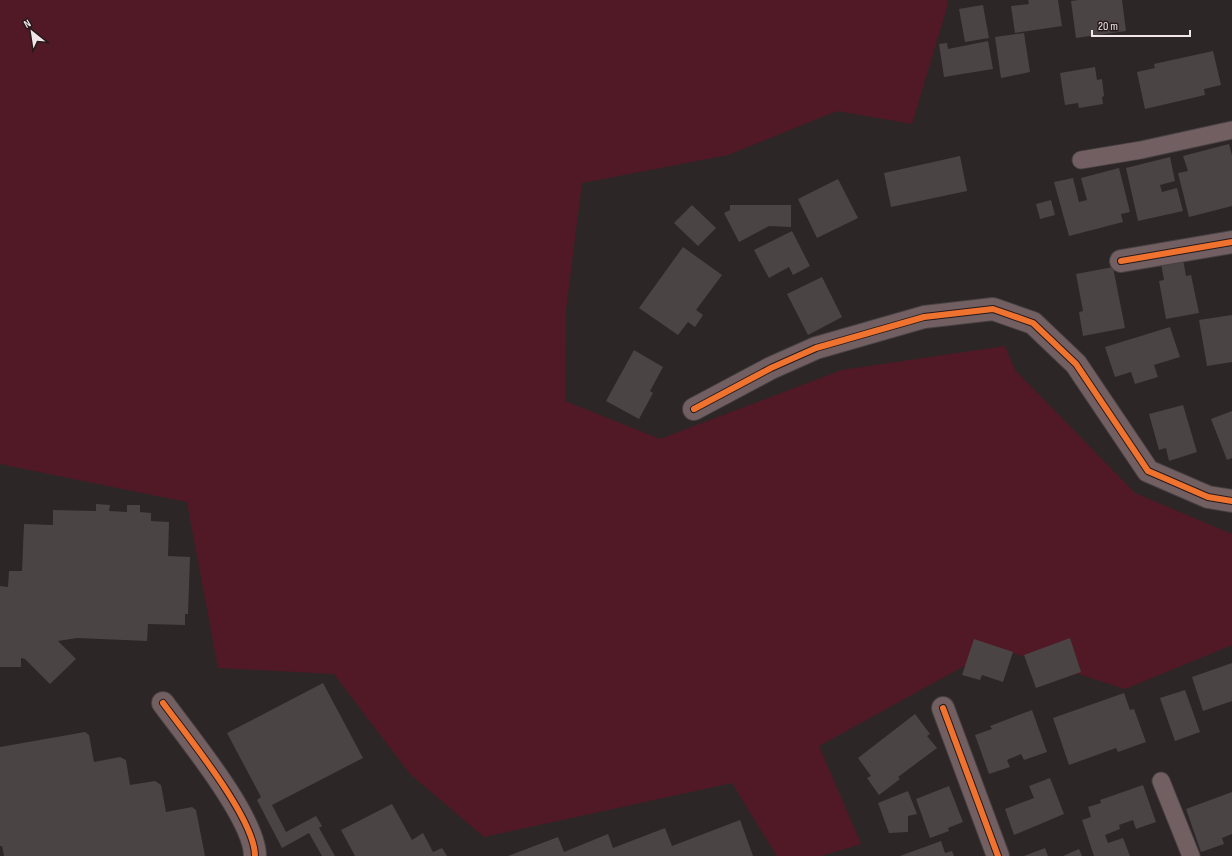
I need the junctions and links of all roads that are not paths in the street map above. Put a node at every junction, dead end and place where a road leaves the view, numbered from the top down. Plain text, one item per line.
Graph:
1 (1232, 130) edge
2 (1081, 160) dead end
3 (1232, 242) edge
4 (1121, 261) dead end
5 (694, 409) dead end
6 (1232, 501) edge
7 (163, 703) dead end
8 (943, 708) dead end
9 (1161, 781) dead end
10 (255, 856) edge
11 (998, 856) edge
12 (1191, 856) edge

1 - 2 lane
3 - 4 street
5 - 6 street
7 - 10 street
8 - 11 street
9 - 12 lane

